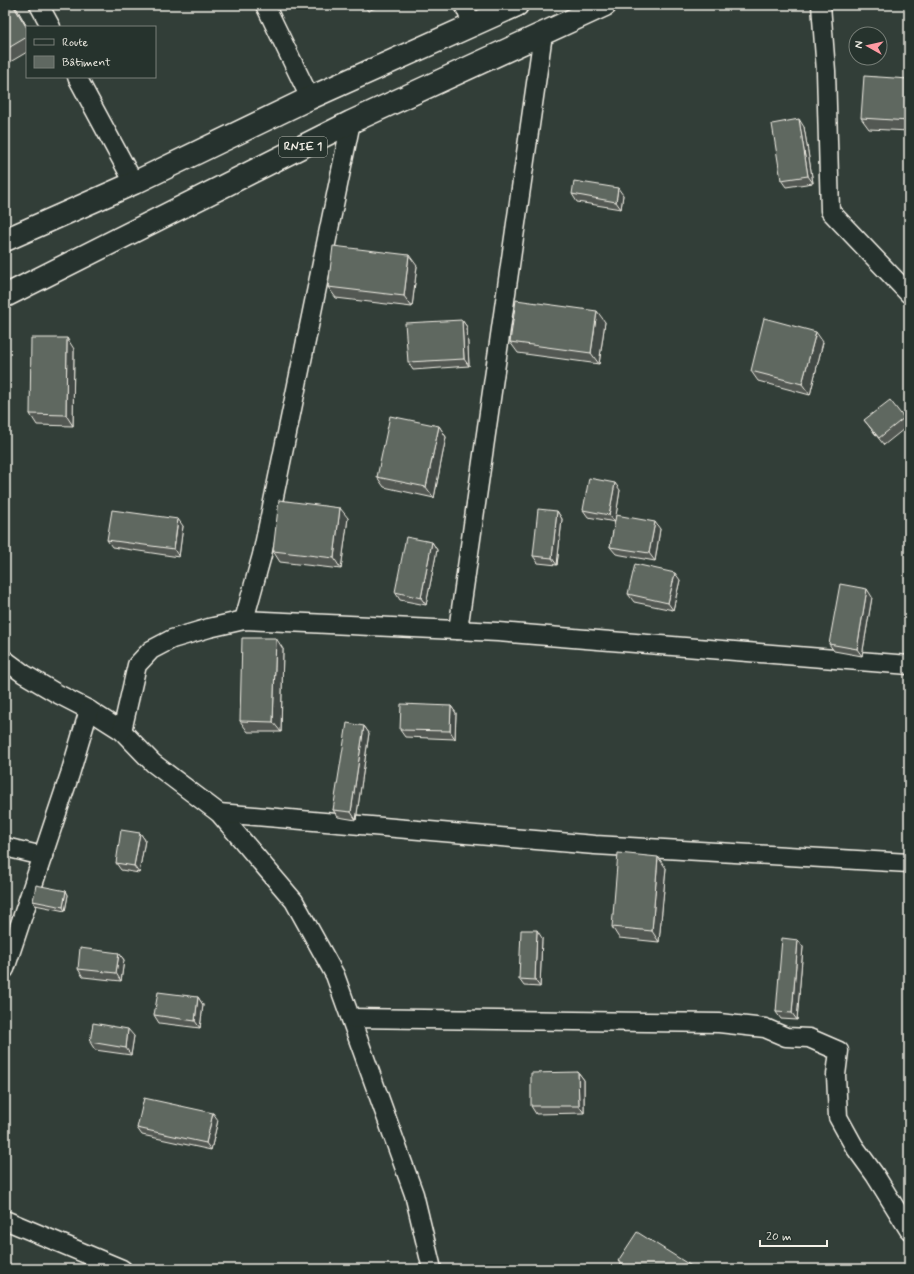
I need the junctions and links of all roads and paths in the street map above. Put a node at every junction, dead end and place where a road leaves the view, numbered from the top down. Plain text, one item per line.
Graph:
1 (39, 5) edge
2 (265, 5) edge
3 (464, 5) edge
4 (517, 5) edge
5 (605, 5) edge
6 (821, 5) edge
7 (473, 25) junction
8 (50, 26) edge
9 (542, 34) junction
10 (78, 78) edge
11 (310, 98) junction
12 (352, 122) junction
13 (134, 182) junction
14 (5, 240) edge
15 (909, 294) edge
16 (5, 296) edge
17 (244, 620) junction
18 (458, 630) junction
19 (5, 660) edge
20 (909, 665) edge
21 (89, 710) junction
22 (122, 731) junction
23 (219, 813) junction
24 (5, 847) edge
25 (43, 856) junction
26 (909, 863) edge
27 (5, 969) edge
28 (350, 1018) junction
29 (5, 1220) edge
30 (909, 1230) edge
31 (122, 1269) edge
32 (432, 1269) edge

1 - 8 street
2 - 11 street
3 - 7 street
4 - 7 highway
5 - 9 highway, RNIE 1
6 - 15 street
7 - 11 highway
9 - 12 highway, RNIE 1
9 - 18 street
10 - 13 street
11 - 13 highway
12 - 16 highway, RNIE 1
12 - 17 street
13 - 14 highway
17 - 18 street
17 - 22 street
18 - 20 street
19 - 21 street
21 - 22 street
21 - 25 street
22 - 23 street
23 - 26 street
23 - 28 street
24 - 25 street
25 - 27 street
28 - 30 street
28 - 32 street
29 - 31 street

